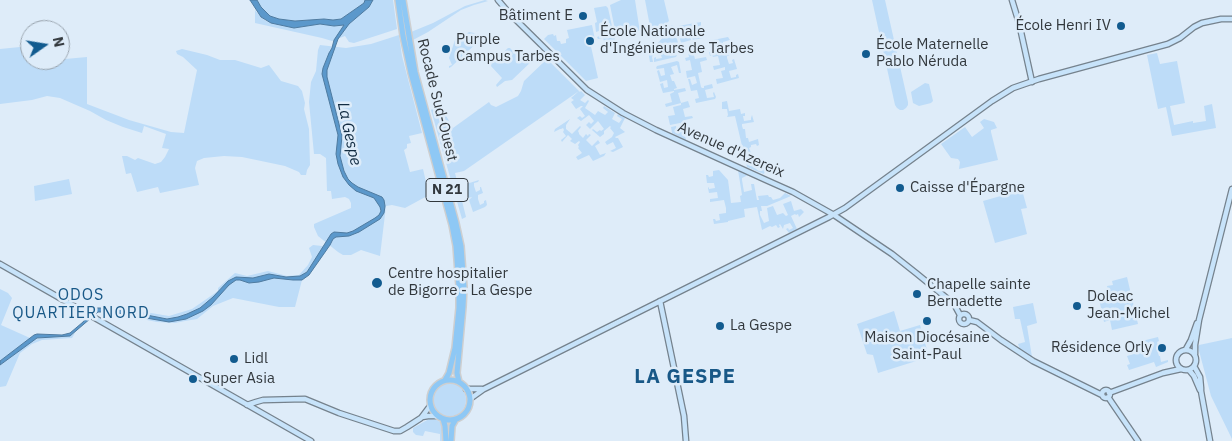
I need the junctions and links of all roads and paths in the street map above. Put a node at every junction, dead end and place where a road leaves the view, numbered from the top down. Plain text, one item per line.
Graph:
1 (398, 0) edge
2 (403, 0) edge
3 (498, 0) edge
4 (1012, 0) edge
5 (1232, 19) edge
6 (1032, 82) junction
7 (1232, 189) edge
8 (834, 214) junction
9 (0, 264) edge
10 (660, 301) junction
11 (1198, 320) junction
12 (1186, 349) junction
13 (1195, 354) junction
14 (1176, 363) junction
15 (1194, 366) junction
16 (1181, 369) junction
17 (1189, 370) junction
18 (1163, 373) junction
19 (445, 380) junction
20 (459, 382) junction
21 (466, 389) junction
22 (484, 389) junction
23 (1200, 391) junction
24 (1109, 395) junction
25 (470, 399) junction
26 (248, 405) junction
27 (430, 406) junction
28 (420, 418) junction
29 (440, 418) junction
30 (456, 419) junction
31 (452, 439) edge
32 (311, 441) edge
33 (446, 441) edge
34 (686, 441) edge
35 (1138, 441) edge
36 (1210, 441) edge

1 - 19 main road, Rocade Sud-Ouest / N 21
2 - 20 main road, Rocade Sud-Ouest / N 21
3 - 8 main road, Avenue d'Azereix
4 - 6 main road
5 - 6 main road
6 - 8 main road
7 - 11 main road
8 - 10 main road
8 - 24 main road, Avenue d'Azereix
9 - 26 main road
10 - 22 main road
10 - 34 main road
11 - 12 main road
11 - 13 main road
12 - 13 main road
12 - 14 main road
13 - 15 main road
14 - 16 main road
14 - 18 main road
15 - 17 main road
15 - 23 main road
16 - 17 main road
16 - 18 main road
17 - 23 main road
18 - 24 main road
19 - 20 main road
19 - 27 main road
20 - 21 main road
21 - 22 main road
21 - 25 main road
22 - 25 main road
23 - 36 main road
24 - 35 main road
25 - 30 main road
26 - 28 main road
26 - 32 main road
27 - 28 main road
27 - 29 main road
28 - 29 main road
29 - 30 main road
29 - 33 main road
30 - 31 main road

